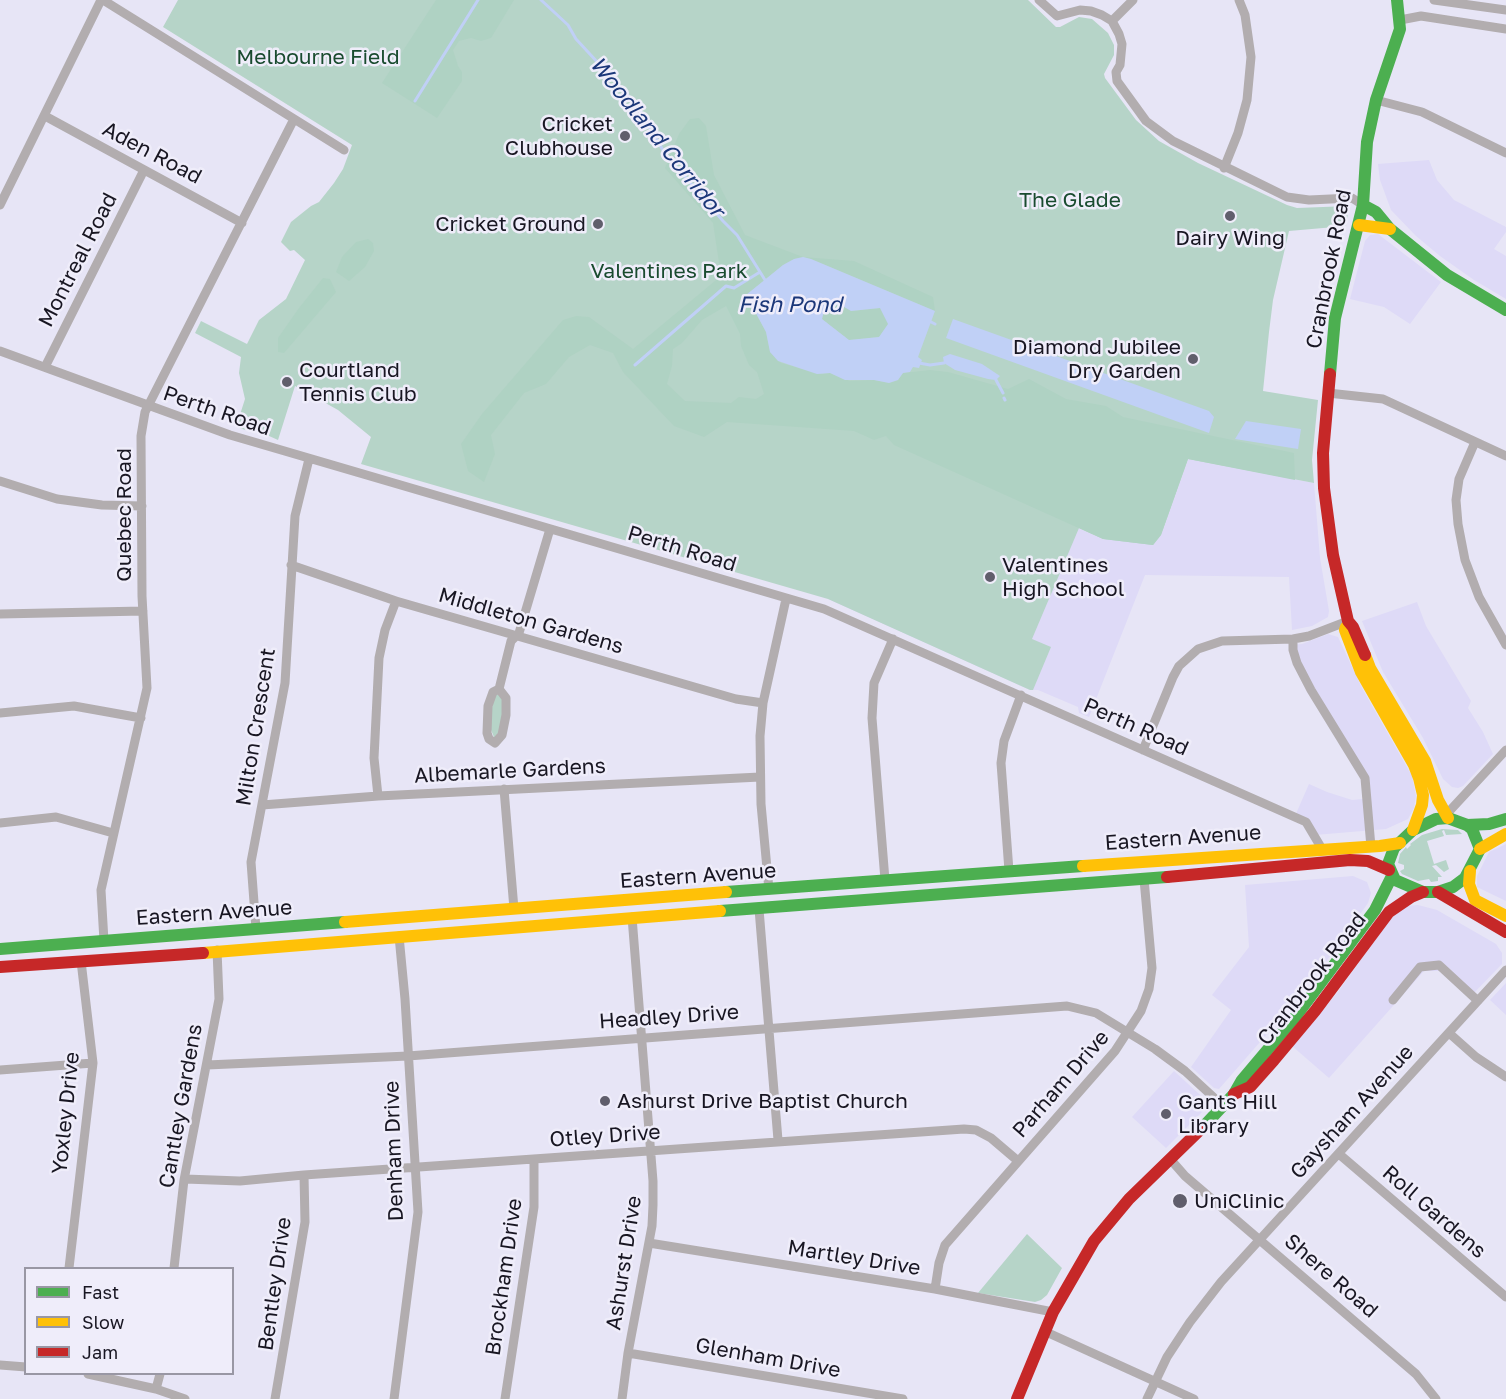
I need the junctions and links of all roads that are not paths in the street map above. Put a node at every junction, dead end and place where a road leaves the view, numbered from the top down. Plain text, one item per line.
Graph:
1 (102, 0) edge
2 (1039, 0) edge
3 (1133, 0) edge
4 (1239, 0) edge
5 (1396, 0) edge
6 (1434, 0) edge
7 (1466, 2) edge
8 (1506, 10) edge
9 (1400, 20) junction
10 (1112, 21) junction
11 (1461, 22) junction
12 (1506, 28) edge
13 (1376, 100) junction
14 (45, 116) junction
15 (294, 119) junction
16 (344, 150) dead end
17 (1506, 153) edge
18 (1224, 168) junction
19 (144, 170) junction
20 (0, 205) edge
21 (1363, 205) junction
22 (242, 222) junction
23 (1359, 225) junction
24 (1390, 229) junction
25 (1506, 310) edge
26 (0, 351) edge
27 (45, 367) junction
28 (1328, 393) junction
29 (148, 406) junction
30 (1474, 442) junction
31 (1506, 456) edge
32 (309, 459) junction
33 (0, 481) edge
34 (142, 506) junction
35 (550, 529) junction
36 (291, 565) junction
37 (786, 599) junction
38 (396, 602) junction
39 (143, 611) junction
40 (0, 614) edge
41 (1348, 621) junction
42 (516, 636) junction
43 (893, 639) junction
44 (1293, 639) junction
45 (1506, 645) edge
46 (499, 689) junction
47 (1021, 695) junction
48 (764, 703) junction
49 (0, 713) edge
50 (141, 718) junction
51 (1143, 750) junction
52 (1506, 750) edge
53 (760, 777) junction
54 (504, 789) junction
55 (378, 796) junction
56 (262, 805) junction
57 (1446, 817) junction
58 (1506, 819) edge
59 (0, 823) edge
60 (1467, 825) junction
61 (1413, 830) junction
62 (113, 833) junction
63 (1506, 834) edge
64 (1400, 843) junction
65 (1371, 846) junction
66 (1322, 849) junction
67 (1480, 849) junction
68 (1009, 871) junction
69 (1470, 871) junction
70 (1390, 873) junction
71 (1144, 879) junction
72 (885, 880) junction
73 (769, 890) junction
74 (1423, 892) junction
75 (1438, 892) junction
76 (514, 909) junction
77 (759, 909) junction
78 (1506, 916) edge
79 (632, 917) junction
80 (256, 929) junction
81 (1506, 932) edge
82 (399, 936) junction
83 (104, 941) junction
84 (0, 949) edge
85 (217, 950) junction
86 (81, 961) junction
87 (0, 967) edge
88 (1506, 970) edge
89 (1393, 1000) dead end
90 (1478, 1001) junction
91 (768, 1028) junction
92 (1127, 1031) junction
93 (1449, 1033) junction
94 (640, 1037) junction
95 (408, 1056) junction
96 (93, 1064) junction
97 (207, 1065) junction
98 (0, 1070) edge
99 (1506, 1077) edge
100 (1234, 1094) junction
101 (1223, 1106) junction
102 (778, 1140) junction
103 (650, 1151) junction
104 (1339, 1154) junction
105 (534, 1159) junction
106 (1171, 1160) junction
107 (1018, 1161) junction
108 (416, 1167) junction
109 (304, 1175) junction
110 (185, 1179) junction
111 (1261, 1240) junction
112 (649, 1243) junction
113 (69, 1267) edge
114 (174, 1267) edge
115 (935, 1289) junction
116 (1506, 1297) edge
117 (1053, 1312) junction
118 (1044, 1331) junction
119 (628, 1353) junction
120 (0, 1365) edge
121 (24, 1367) edge
122 (93, 1375) edge
123 (160, 1375) edge
124 (1155, 1382) junction
125 (156, 1389) junction
126 (185, 1399) edge
127 (275, 1399) edge
128 (394, 1399) edge
129 (505, 1399) edge
130 (622, 1399) edge
131 (903, 1399) edge
132 (1017, 1399) edge
133 (1147, 1399) edge
134 (1194, 1399) edge
135 (1436, 1399) edge

1 - 14 street
1 - 15 street
2 - 10 street
3 - 10 street
4 - 18 street
5 - 9 main road, Cranbrook Road
6 - 7 street
7 - 8 street
7 - 11 street
9 - 11 street
9 - 13 main road, Cranbrook Road
10 - 18 street
11 - 12 street
13 - 17 street
13 - 21 main road, Cranbrook Road
14 - 19 street, Aden Road
14 - 20 street
15 - 16 street
15 - 22 street, Quebec Road
18 - 21 street
19 - 22 street, Aden Road
19 - 27 street, Montreal Road
21 - 23 main road, Cranbrook Road
21 - 24 main road
22 - 29 street, Quebec Road
23 - 24 main road
23 - 28 main road, Cranbrook Road
24 - 25 main road
26 - 27 street, Perth Road
27 - 29 street, Perth Road
28 - 30 street
28 - 41 main road, Cranbrook Road
29 - 32 street, Perth Road
29 - 34 street, Quebec Road
30 - 31 street
30 - 45 street
32 - 35 street, Perth Road
32 - 36 street, Milton Crescent
33 - 34 street
34 - 39 street, Quebec Road
35 - 37 street, Perth Road
35 - 42 street
36 - 38 street, Middleton Gardens
36 - 56 street, Milton Crescent
37 - 43 street, Perth Road
37 - 48 street
38 - 42 street, Middleton Gardens
38 - 55 street
39 - 40 street
39 - 50 street, Quebec Road
41 - 44 street
41 - 57 main road, Cranbrook Road
41 - 61 main road, Cranbrook Road
42 - 46 street
42 - 48 street, Middleton Gardens
43 - 47 street, Perth Road
43 - 72 street
44 - 51 street
44 - 65 street
46 - 46 street
47 - 51 street, Perth Road
47 - 68 street
48 - 53 street
49 - 50 street
50 - 62 street, Quebec Road
51 - 66 street, Perth Road
52 - 57 street
53 - 54 street, Albemarle Gardens
53 - 73 street
54 - 55 street, Albemarle Gardens
54 - 76 street
55 - 56 street, Albemarle Gardens
56 - 80 street, Milton Crescent
57 - 60 main road
57 - 61 main road
58 - 60 main road
59 - 62 street
60 - 67 main road
61 - 64 main road
62 - 83 street, Quebec Road
63 - 67 main road
64 - 65 main road, Eastern Avenue
64 - 70 main road
65 - 66 main road, Eastern Avenue
66 - 68 main road, Eastern Avenue
67 - 69 main road
68 - 72 main road, Eastern Avenue
69 - 75 main road
69 - 78 main road
70 - 71 main road, Eastern Avenue
70 - 74 main road
70 - 100 main road, Cranbrook Road
71 - 77 main road, Eastern Avenue
71 - 92 street, Parham Drive
72 - 73 main road, Eastern Avenue
73 - 76 main road, Eastern Avenue
74 - 75 main road
74 - 100 main road, Cranbrook Road
75 - 81 main road
76 - 80 main road, Eastern Avenue
77 - 79 main road, Eastern Avenue
77 - 91 street
79 - 82 main road, Eastern Avenue
79 - 94 street, Ashurst Drive
80 - 83 main road, Eastern Avenue
82 - 85 main road, Eastern Avenue
82 - 95 street, Denham Drive
83 - 84 main road, Eastern Avenue
85 - 86 main road, Eastern Avenue
85 - 97 street, Cantley Gardens
86 - 87 main road, Eastern Avenue
86 - 96 street, Yoxley Drive
88 - 90 street, Gaysham Avenue
89 - 90 street
90 - 93 street, Gaysham Avenue
91 - 92 street, Headley Drive
91 - 94 street, Headley Drive
91 - 102 street
92 - 101 street, Headley Drive
92 - 107 street, Parham Drive
93 - 99 street
93 - 104 street, Gaysham Avenue
94 - 95 street, Headley Drive
94 - 103 street, Ashurst Drive
95 - 97 street, Headley Drive
95 - 108 street, Denham Drive
96 - 98 street
96 - 113 street, Yoxley Drive
97 - 110 street, Cantley Gardens
100 - 101 main road, Cranbrook Road
101 - 106 main road, Cranbrook Road
102 - 103 street, Otley Drive
102 - 107 street, Otley Drive
103 - 105 street, Otley Drive
103 - 112 street, Ashurst Drive
104 - 111 street, Gaysham Avenue
104 - 116 street, Roll Gardens
105 - 108 street, Otley Drive
105 - 129 street, Brockham Drive
106 - 111 street, Shere Road
106 - 117 main road, Cranbrook Road
107 - 115 street, Parham Drive
108 - 109 street, Otley Drive
108 - 128 street, Denham Drive
109 - 110 street, Otley Drive
109 - 127 street, Bentley Drive
110 - 114 street, Cantley Gardens
111 - 124 street, Gaysham Avenue
111 - 135 street, Shere Road
112 - 115 street, Martley Drive
112 - 119 street, Ashurst Drive
115 - 117 street, Martley Drive
117 - 118 main road, Cranbrook Road
118 - 124 street
118 - 132 main road, Cranbrook Road
119 - 130 street, Ashurst Drive
119 - 131 street, Glenham Drive
120 - 121 street
122 - 125 street
123 - 125 street
124 - 133 street, Gaysham Avenue
124 - 134 street
125 - 126 street

